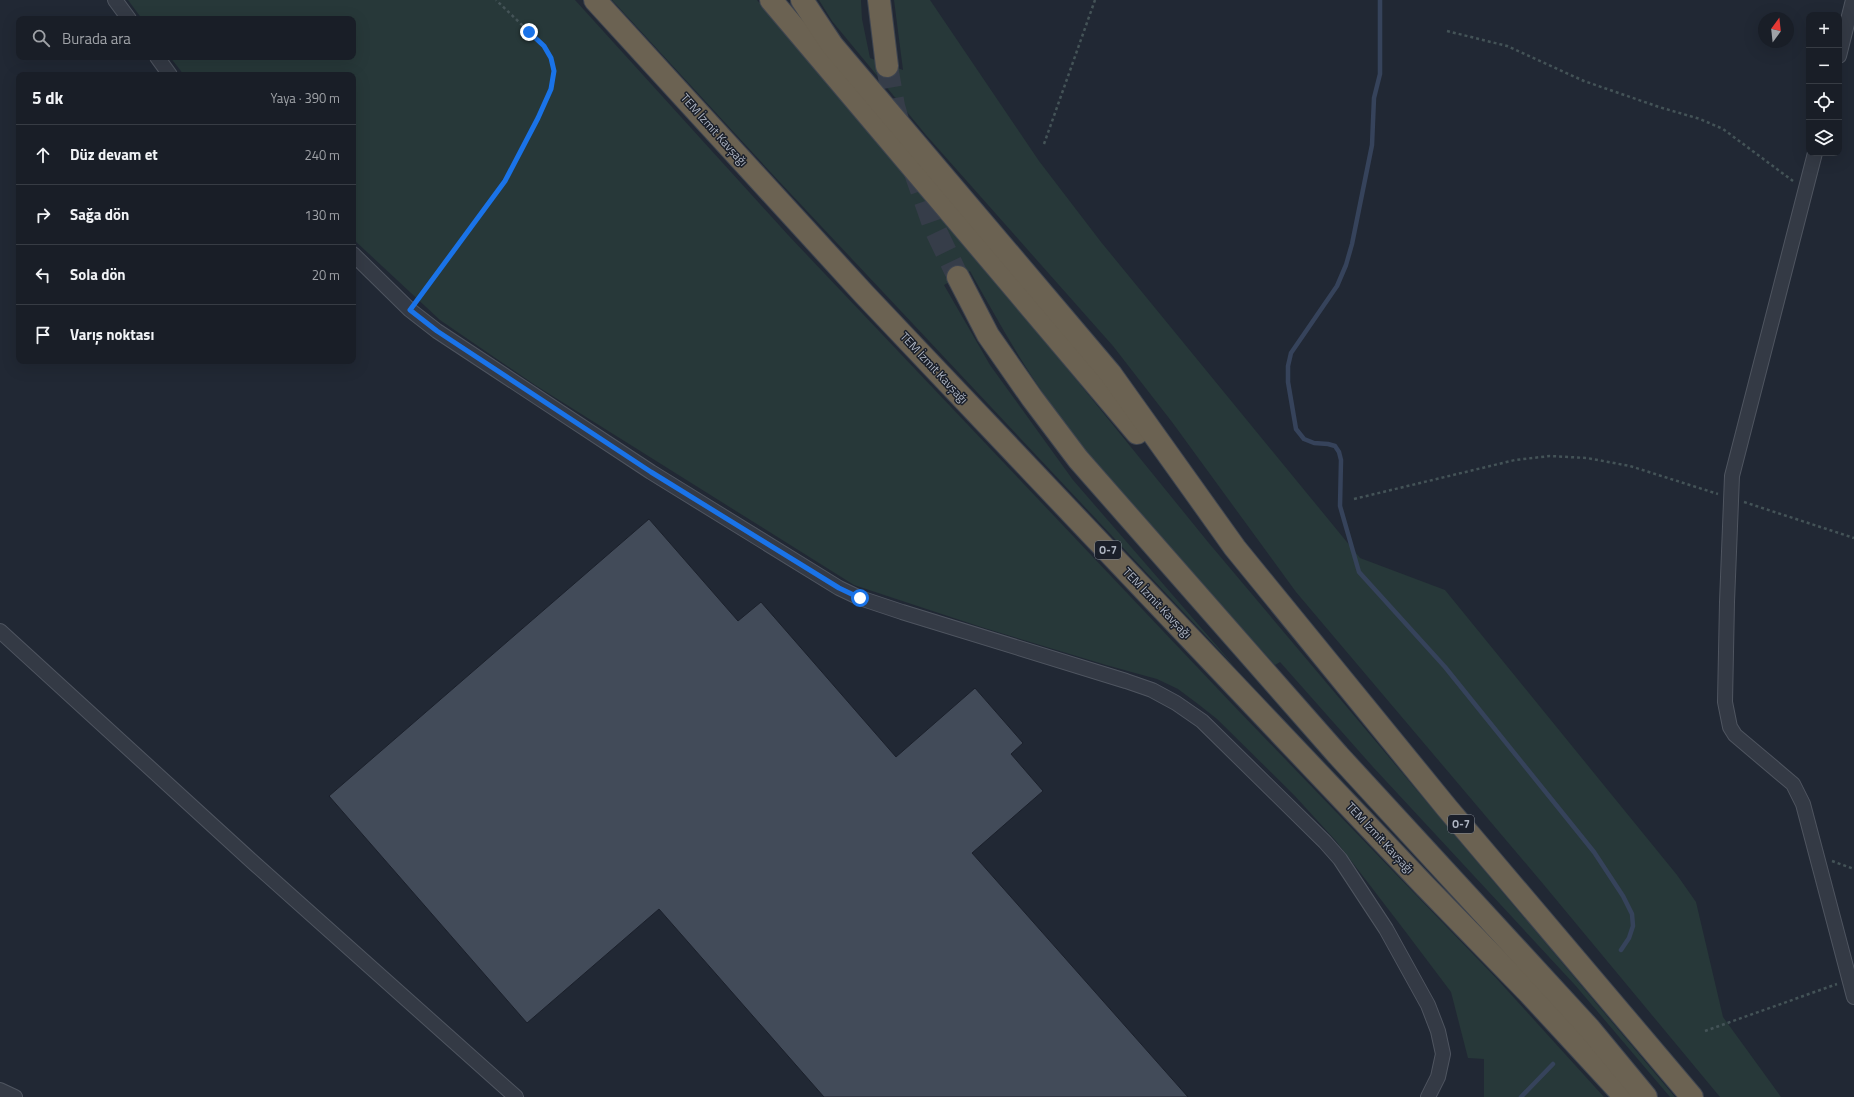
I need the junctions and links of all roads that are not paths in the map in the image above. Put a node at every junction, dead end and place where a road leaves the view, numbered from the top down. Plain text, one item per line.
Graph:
1 (115, 0) edge
2 (595, 0) edge
3 (771, 0) edge
4 (802, 0) edge
5 (879, 0) edge
6 (1853, 0) edge
7 (127, 16) edge
8 (1841, 48) edge
9 (159, 60) edge
10 (887, 66) tunnel mouth
11 (168, 72) edge
12 (1814, 156) edge
13 (356, 257) edge
14 (958, 277) tunnel mouth
15 (1235, 548) junction
16 (0, 630) edge
17 (1854, 997) edge
18 (0, 1090) edge
19 (15, 1097) edge
20 (516, 1097) edge
21 (1428, 1097) edge
22 (1625, 1097) edge
23 (1646, 1097) edge
24 (1692, 1097) edge

1 - 7 street
2 - 22 highway, TEM İzmit Kavşağı / O-7
3 - 15 highway, O-7
4 - 15 highway
5 - 10 highway
6 - 8 street
9 - 11 street
12 - 17 street
13 - 21 street
14 - 23 highway
15 - 24 highway, O-7
16 - 20 street
18 - 19 street

